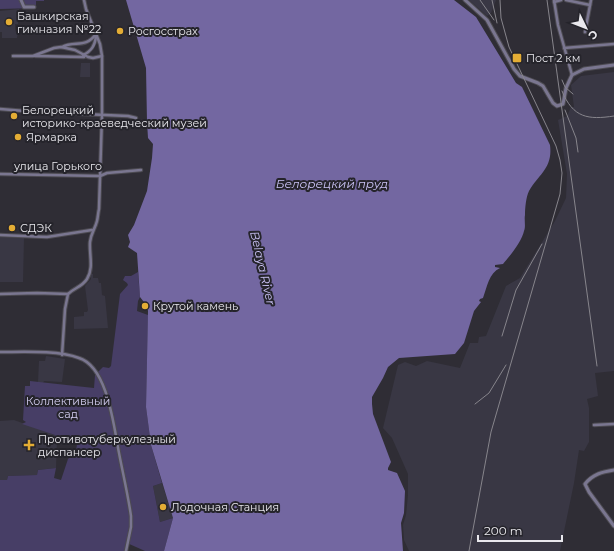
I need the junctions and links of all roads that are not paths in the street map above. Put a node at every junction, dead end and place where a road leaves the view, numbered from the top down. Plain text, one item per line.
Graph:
1 (21, 0) edge
2 (84, 0) edge
3 (465, 0) edge
4 (561, 0) edge
5 (566, 0) edge
6 (591, 0) edge
7 (554, 1) edge
8 (590, 5) junction
9 (34, 7) dead end
10 (585, 32) dead end
11 (96, 34) junction
12 (614, 44) edge
13 (61, 47) junction
14 (564, 48) junction
15 (82, 55) junction
16 (13, 56) dead end
17 (33, 56) junction
18 (102, 56) junction
19 (88, 57) junction
20 (614, 65) edge
21 (572, 75) junction
22 (0, 109) edge
23 (102, 115) junction
24 (136, 118) dead end
25 (141, 170) dead end
26 (0, 174) edge
27 (100, 176) junction
28 (92, 230) junction
29 (0, 235) edge
30 (0, 294) edge
31 (68, 294) junction
32 (0, 352) edge
33 (62, 355) junction
34 (614, 424) edge
35 (594, 425) dead end
36 (614, 470) edge
37 (614, 526) edge
38 (126, 551) edge

1 - 9 street
2 - 11 street
3 - 21 street
4 - 7 street
5 - 8 street
6 - 8 street
7 - 14 street
8 - 10 street
11 - 13 street
11 - 15 street
11 - 18 street
12 - 14 street
13 - 15 street
13 - 17 street
14 - 21 street
15 - 19 street
16 - 17 street
17 - 19 street
18 - 19 street
18 - 23 street
20 - 21 street
22 - 23 street
23 - 24 street
23 - 27 street
25 - 27 street, улица Горького
26 - 27 street, улица Горького
27 - 28 street
28 - 29 street
28 - 31 street
30 - 31 street
31 - 33 street
32 - 33 street
33 - 38 street
34 - 35 street
36 - 37 street

